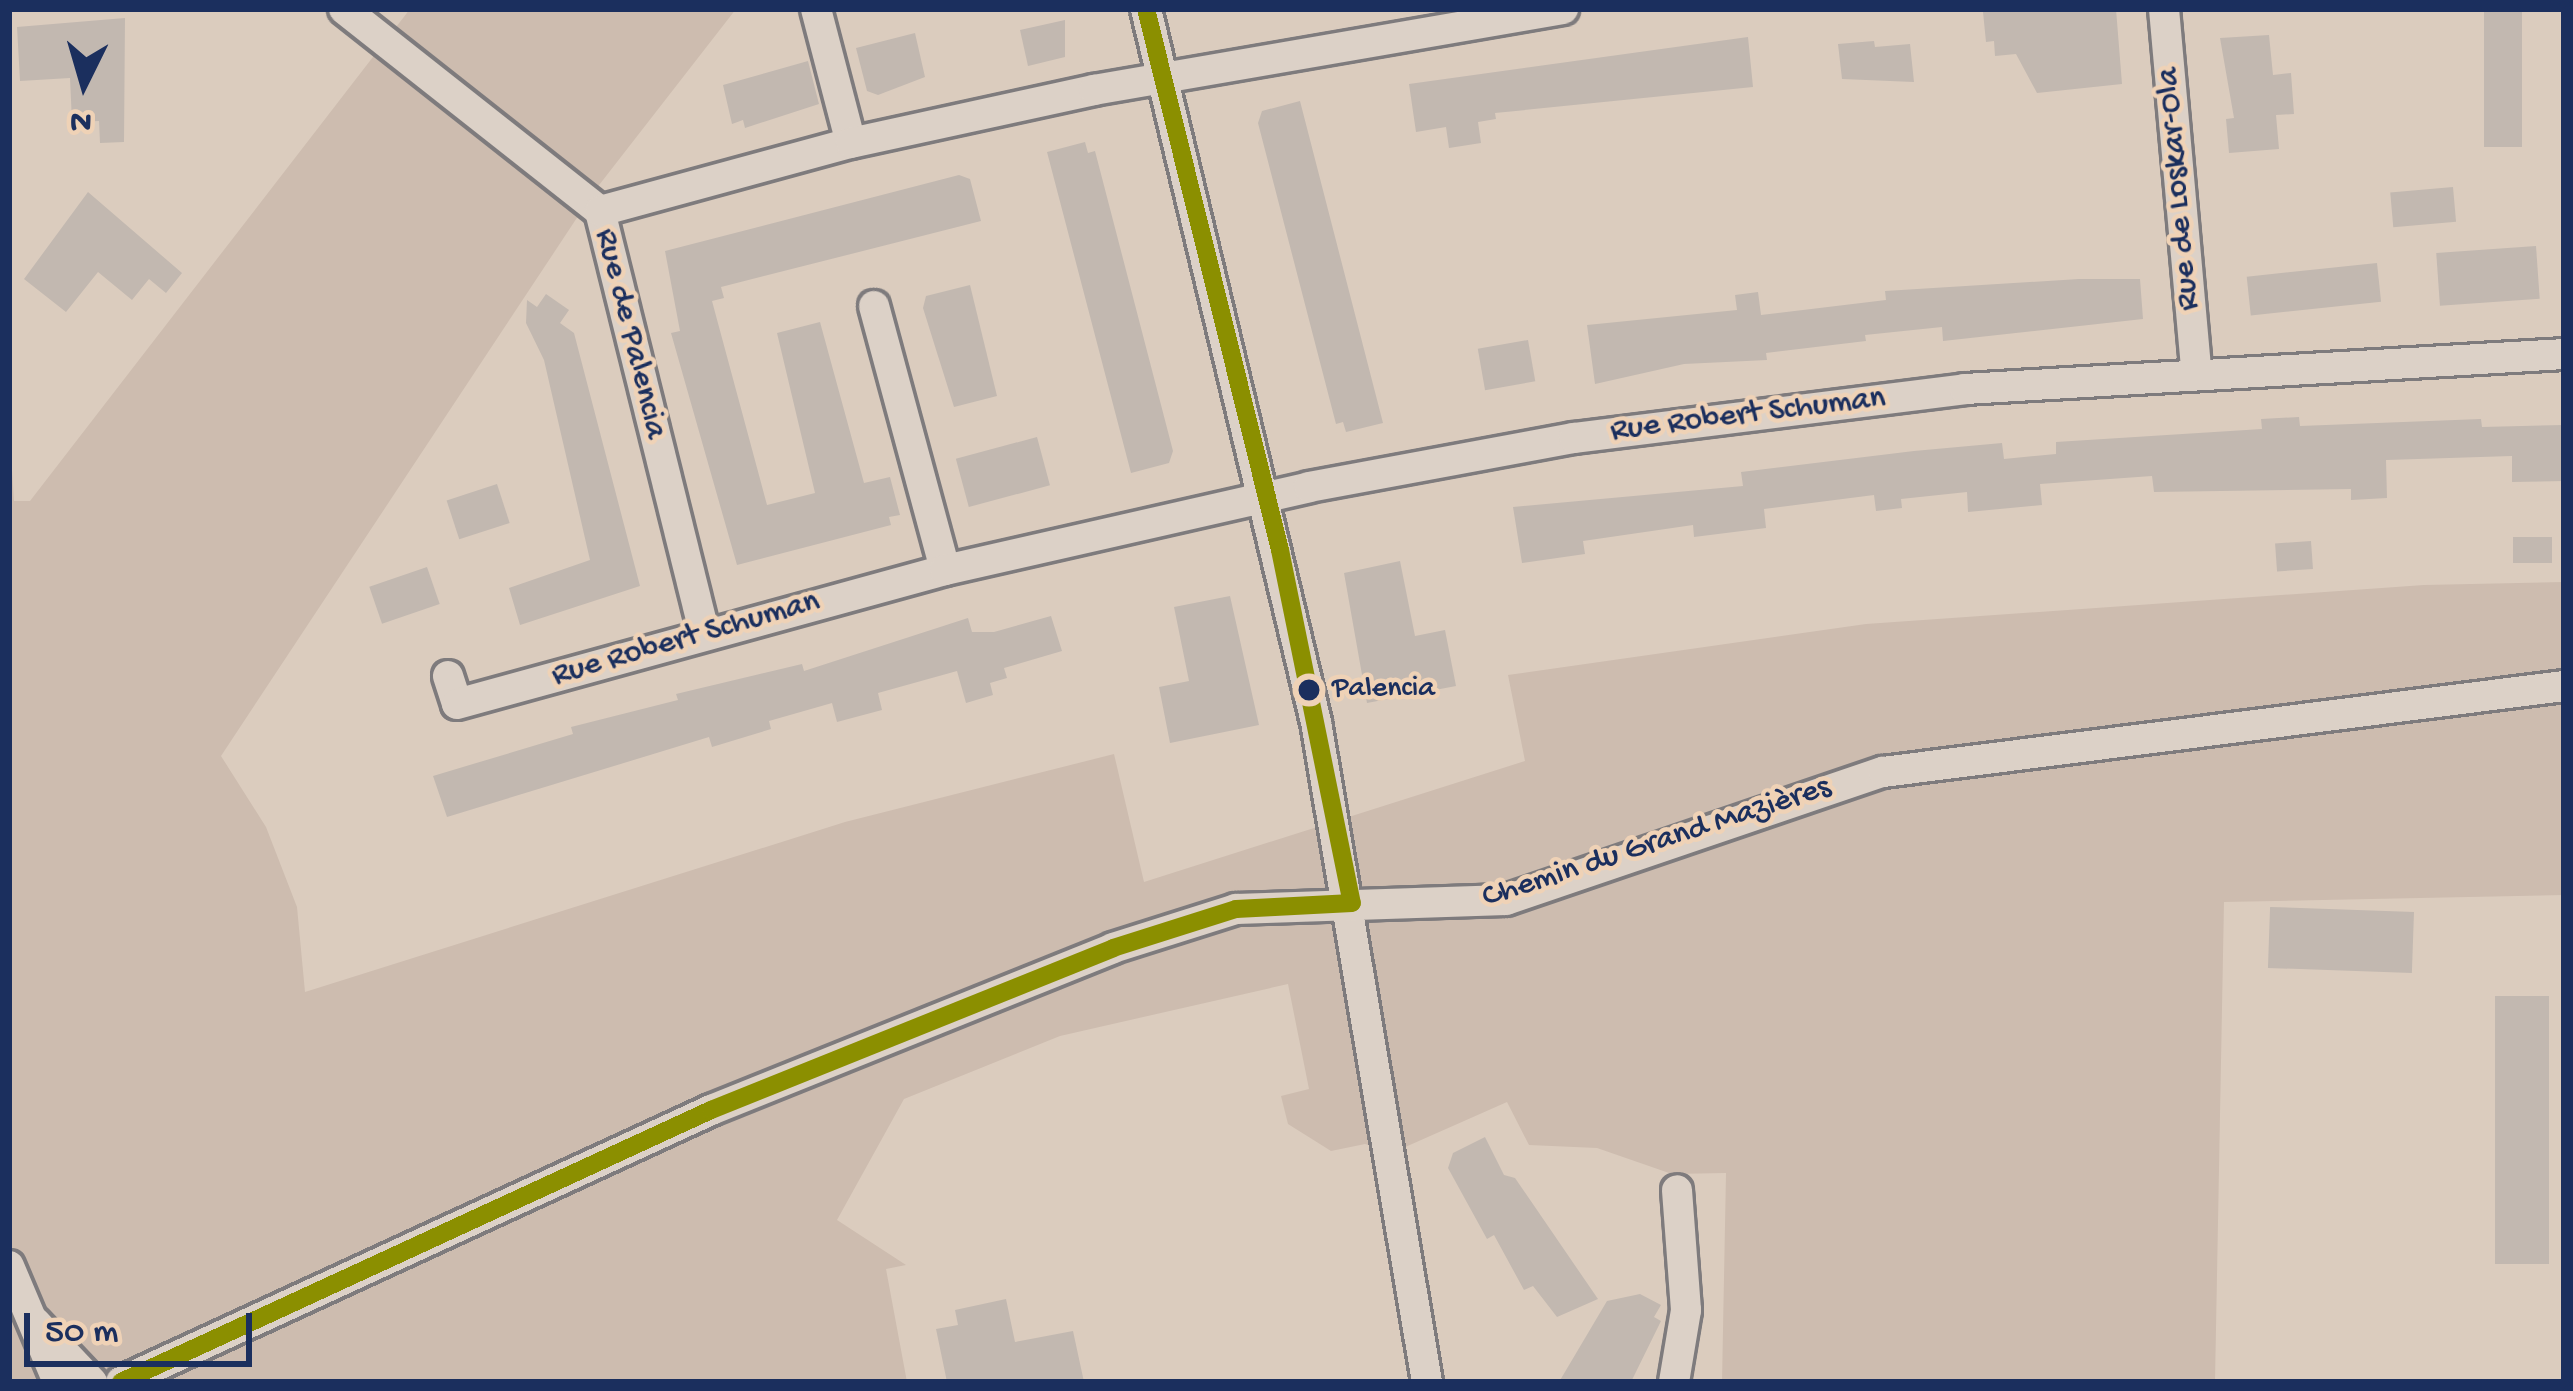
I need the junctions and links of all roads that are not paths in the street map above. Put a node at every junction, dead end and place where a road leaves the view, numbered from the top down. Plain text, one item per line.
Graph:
1 (344, 9) edge
2 (816, 9) edge
3 (1146, 9) edge
4 (1563, 9) edge
5 (2164, 9) edge
6 (1160, 79) junction
7 (851, 143) junction
8 (600, 211) junction
9 (874, 306) dead end
10 (2564, 354) edge
11 (2196, 370) junction
12 (1267, 497) junction
13 (945, 570) junction
14 (704, 632) junction
15 (448, 676) dead end
16 (2564, 686) edge
17 (1352, 903) junction
18 (1677, 1190) dead end
19 (9, 1266) edge
20 (34, 1322) junction
21 (58, 1382) edge
22 (92, 1382) edge
23 (121, 1382) edge
24 (1427, 1382) edge
25 (1674, 1382) edge

1 - 8 street, Rue de Palencia
2 - 7 street
3 - 6 street
4 - 6 street
5 - 11 street, Rue de Loskar-Ola
6 - 7 street
6 - 12 street
7 - 8 street
8 - 14 street, Rue de Palencia
9 - 13 street
10 - 11 street, Rue Robert Schuman
11 - 12 street, Rue Robert Schuman
12 - 13 street, Rue Robert Schuman
12 - 17 street
13 - 14 street, Rue Robert Schuman
14 - 15 street, Rue Robert Schuman
16 - 17 street, Chemin du Grand Mazières
17 - 23 street, Chemin du Grand Mazières
17 - 24 street
18 - 25 street
19 - 20 street
20 - 21 street
20 - 22 street

